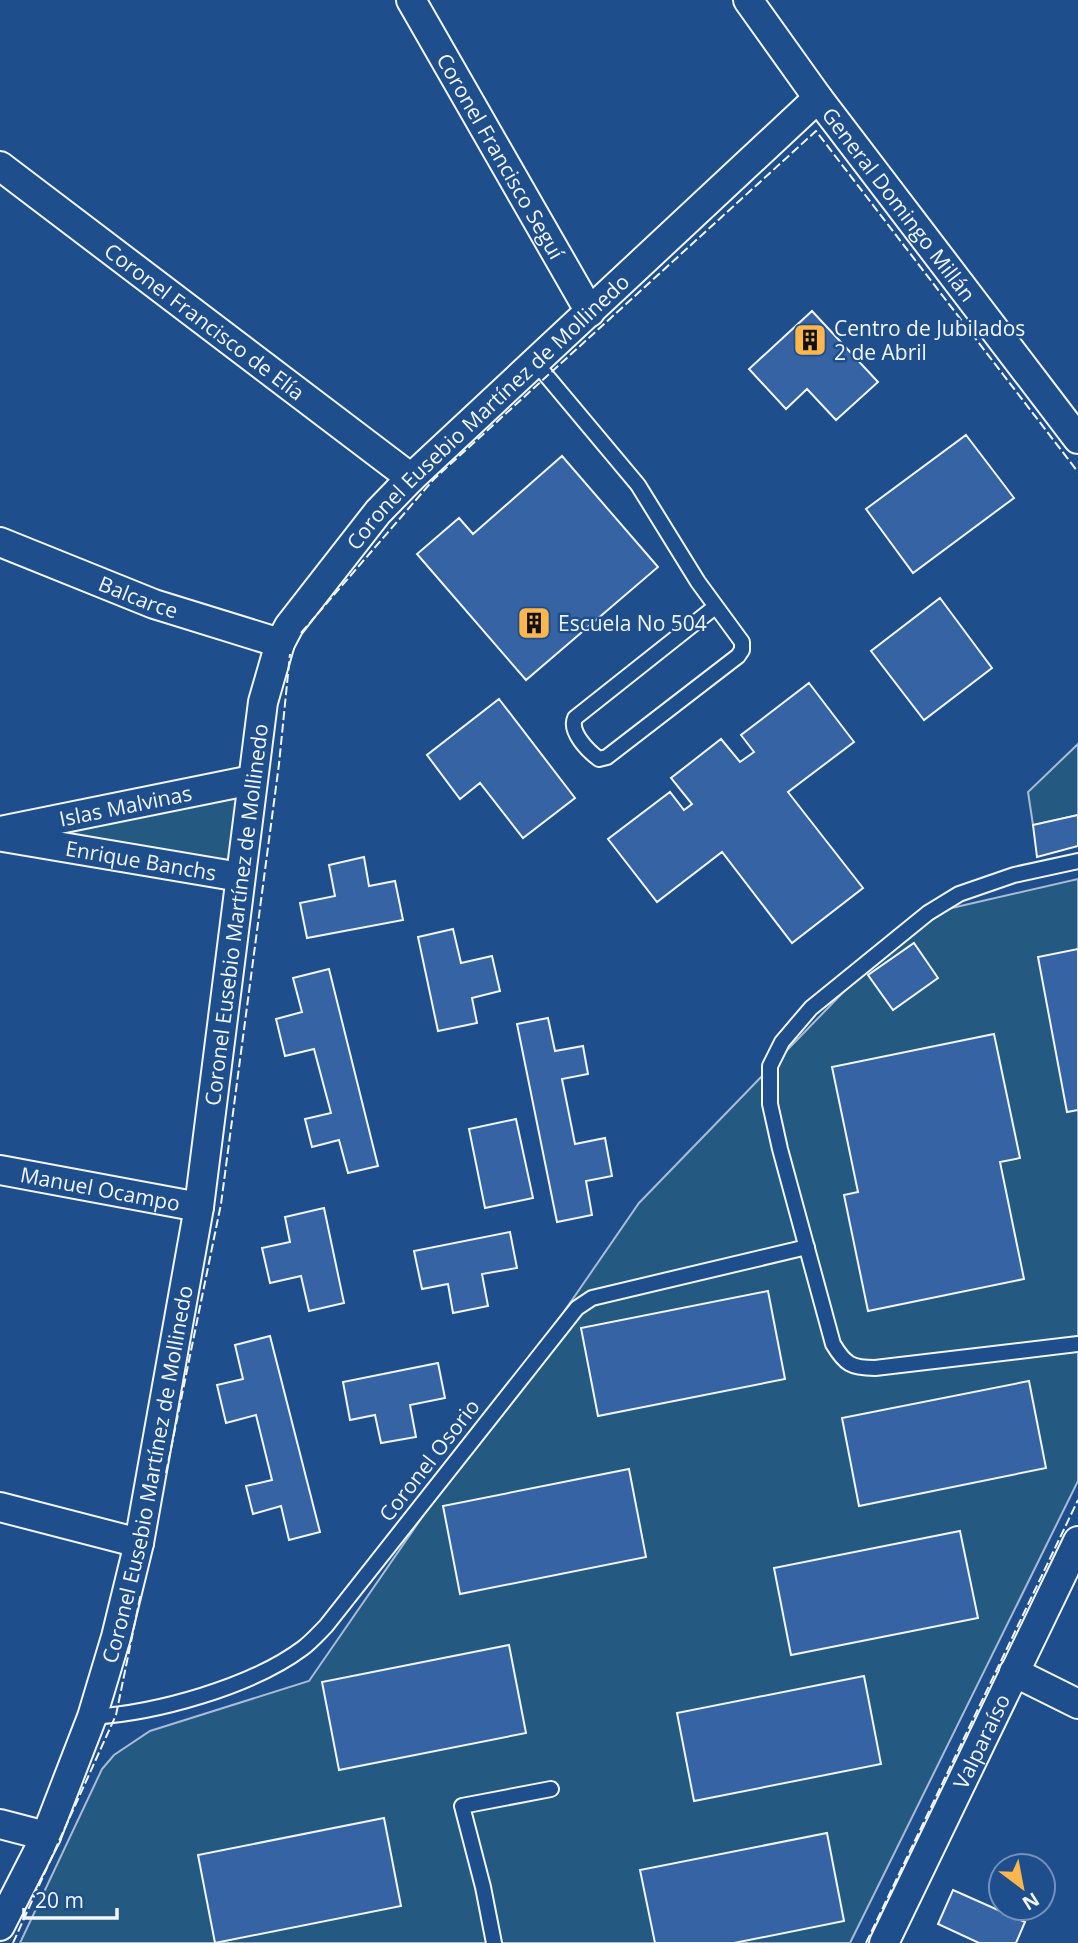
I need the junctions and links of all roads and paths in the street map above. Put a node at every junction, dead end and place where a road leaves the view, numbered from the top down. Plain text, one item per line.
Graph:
1 (411, 0) edge
2 (748, 0) edge
3 (818, 98) junction
4 (0, 166) edge
5 (590, 312) junction
6 (535, 362) junction
7 (1078, 439) edge
8 (411, 478) junction
9 (0, 542) edge
10 (715, 607) junction
11 (280, 643) junction
12 (252, 780) junction
13 (0, 834) edge
14 (1078, 861) edge
15 (240, 877) junction
16 (0, 1170) edge
17 (200, 1207) junction
18 (807, 1247) junction
19 (1078, 1344) edge
20 (0, 1507) edge
21 (1078, 1541) edge
22 (139, 1543) junction
23 (1014, 1672) junction
24 (1078, 1704) edge
25 (92, 1717) junction
26 (551, 1789) dead end
27 (0, 1824) edge
28 (46, 1836) junction
29 (0, 1926) edge
30 (494, 1943) edge
31 (884, 1943) edge

1 - 5 street, Coronel Francisco Seguí
2 - 3 street, General Domingo Millán
3 - 5 street, Coronel Eusebio Martínez de Mollinedo
3 - 7 street, General Domingo Millán
4 - 8 street, Coronel Francisco de Elía
5 - 6 street, Coronel Eusebio Martínez de Mollinedo
6 - 8 street, Coronel Eusebio Martínez de Mollinedo
6 - 10 lane
8 - 11 street, Coronel Eusebio Martínez de Mollinedo
9 - 11 street, Balcarce
10 - 10 lane
11 - 12 street, Coronel Eusebio Martínez de Mollinedo
12 - 13 street, Islas Malvinas
12 - 15 street, Coronel Eusebio Martínez de Mollinedo
13 - 15 street, Enrique Banchs
14 - 18 lane
15 - 17 street, Coronel Eusebio Martínez de Mollinedo
16 - 17 street, Manuel Ocampo
17 - 22 street, Coronel Eusebio Martínez de Mollinedo
18 - 19 lane
18 - 25 lane, Coronel Osorio
20 - 22 street
21 - 23 street, Valparaíso
22 - 25 street, Coronel Eusebio Martínez de Mollinedo
23 - 24 street
23 - 31 street, Valparaíso
25 - 28 street, Coronel Eusebio Martínez de Mollinedo
26 - 30 lane
27 - 28 street
28 - 29 street, Coronel Eusebio Martínez de Mollinedo

